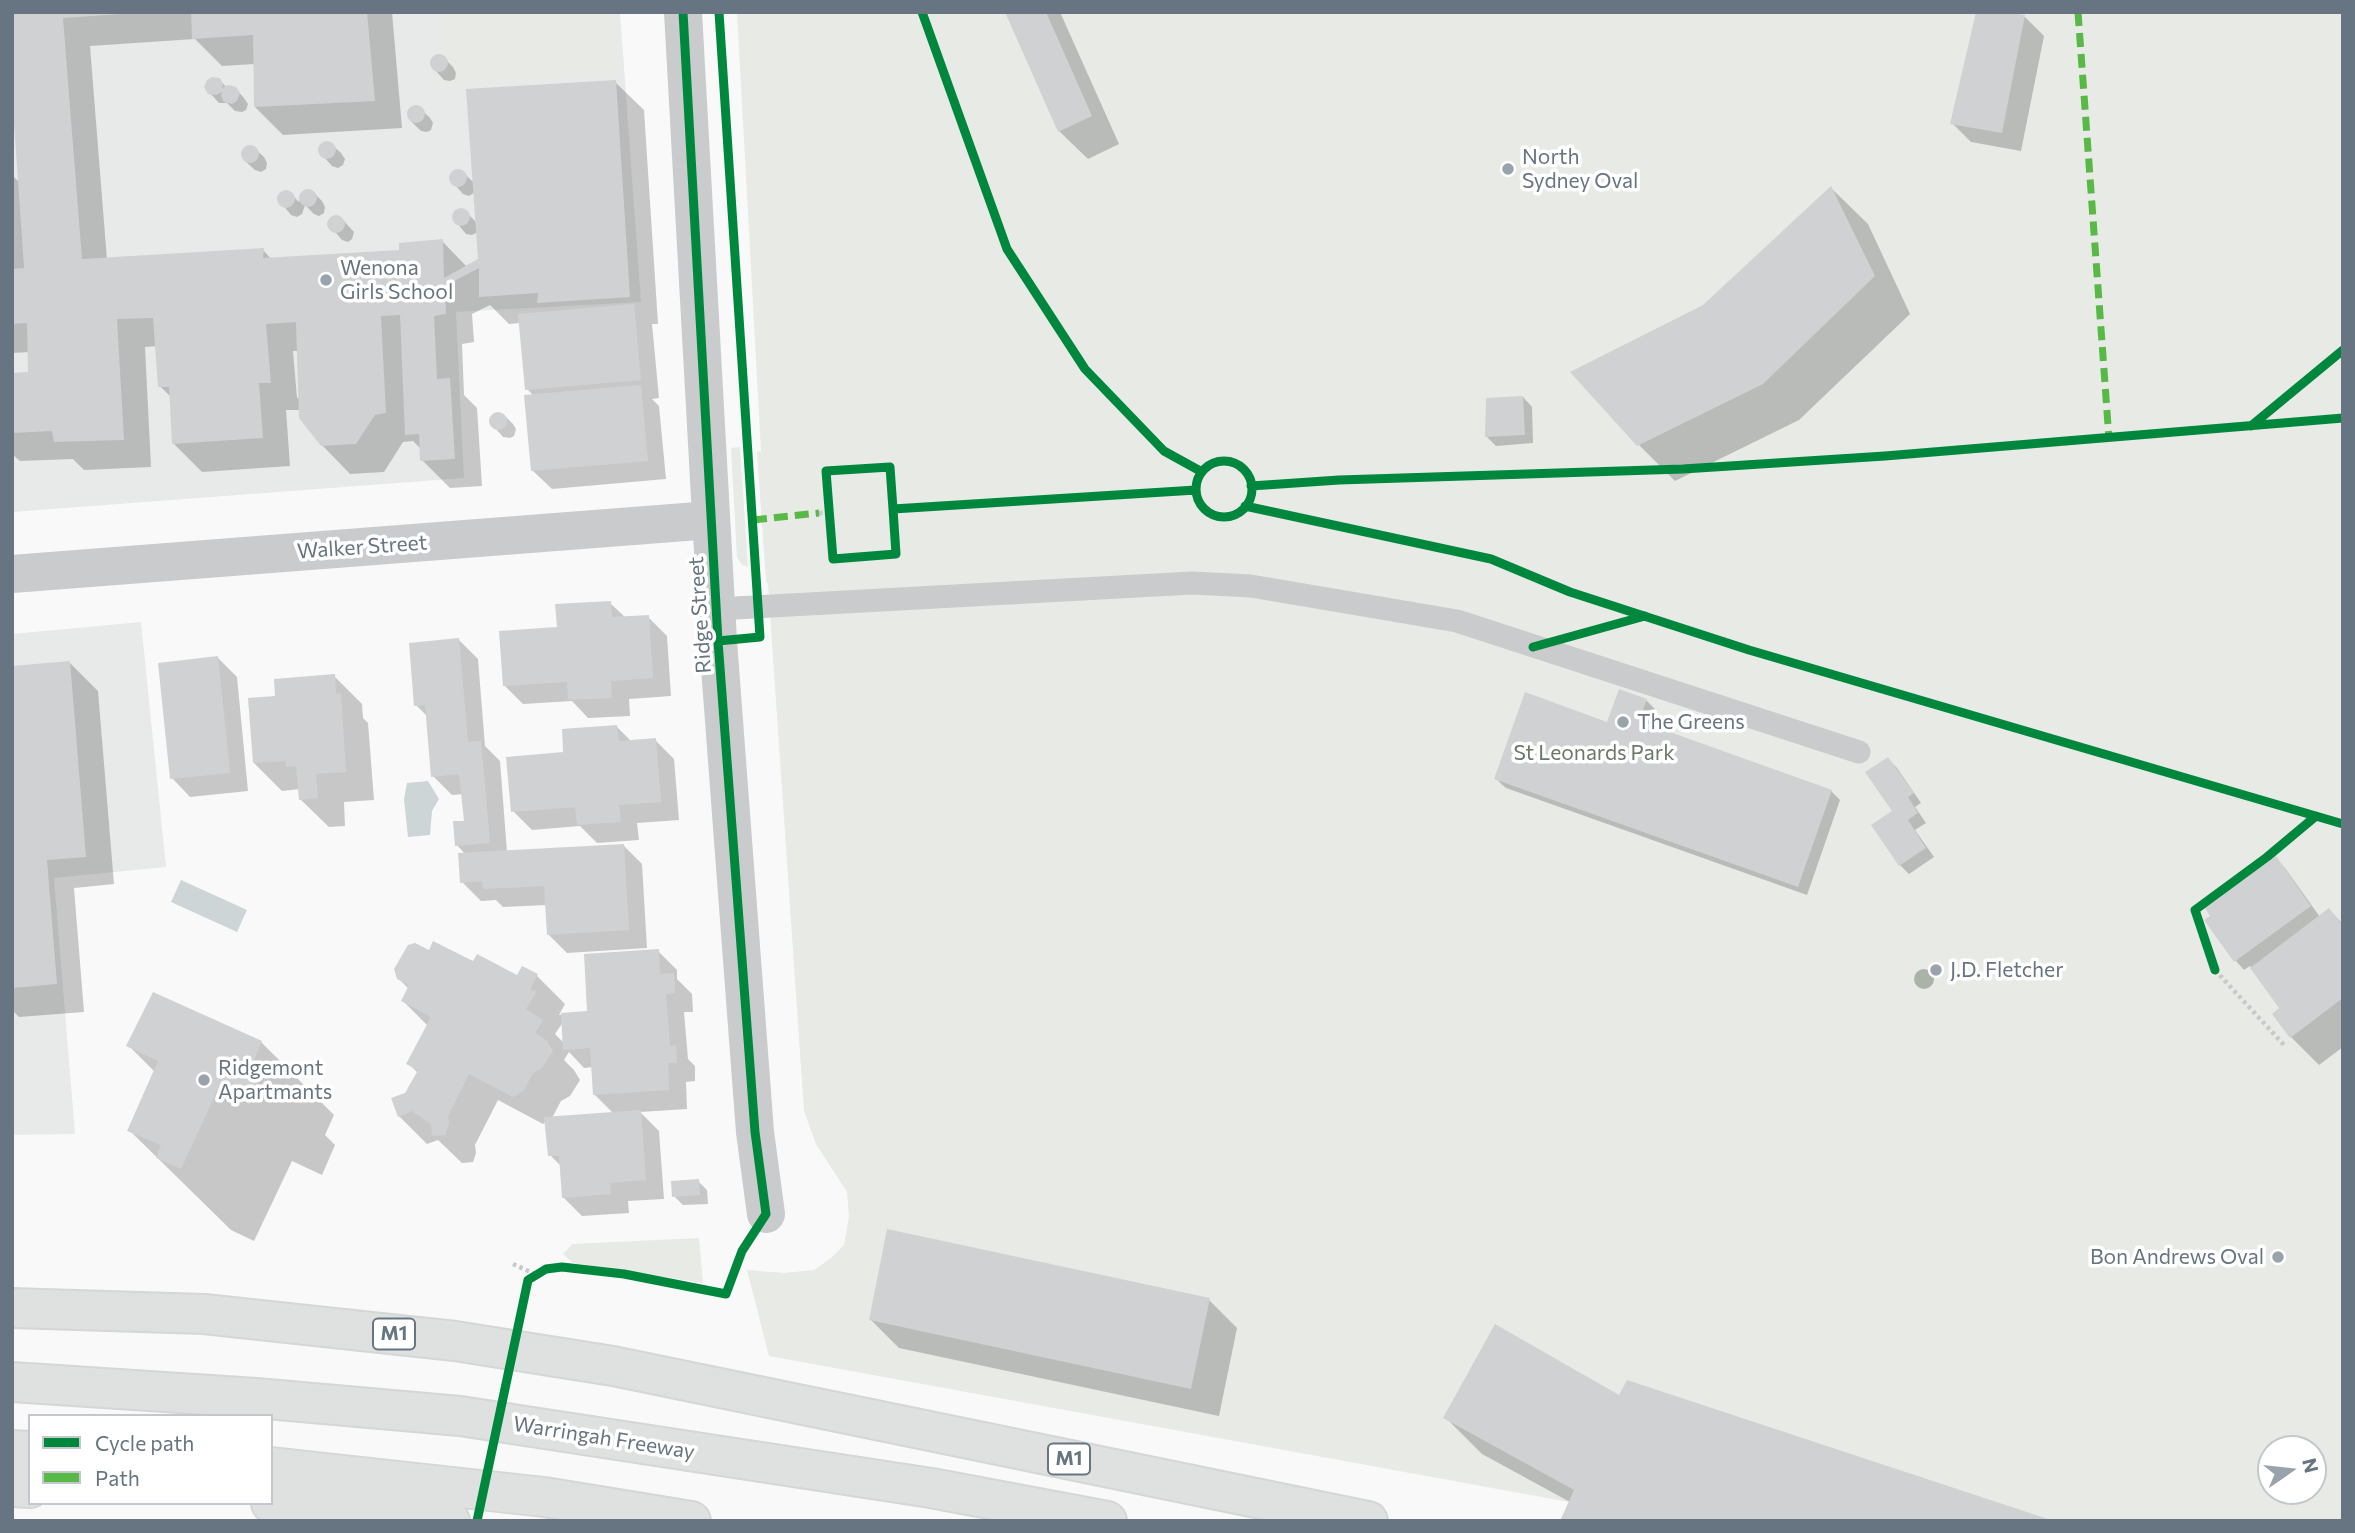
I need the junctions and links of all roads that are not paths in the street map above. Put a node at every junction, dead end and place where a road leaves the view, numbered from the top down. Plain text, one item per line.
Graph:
1 (683, 12) edge
2 (711, 520) junction
3 (12, 574) edge
4 (717, 609) junction
5 (1859, 752) dead end
6 (766, 1214) dead end
7 (12, 1308) edge
8 (12, 1382) edge
9 (273, 1467) edge
10 (273, 1503) edge
11 (450, 1521) edge
12 (691, 1521) edge
13 (1107, 1521) edge
14 (1368, 1521) edge

1 - 2 street, Ridge Street
2 - 3 street, Walker Street
2 - 4 street, Ridge Street
4 - 5 lane
4 - 6 street, Ridge Street
7 - 14 highway, M1
8 - 13 highway, Warringah Freeway
9 - 12 highway
10 - 11 highway

